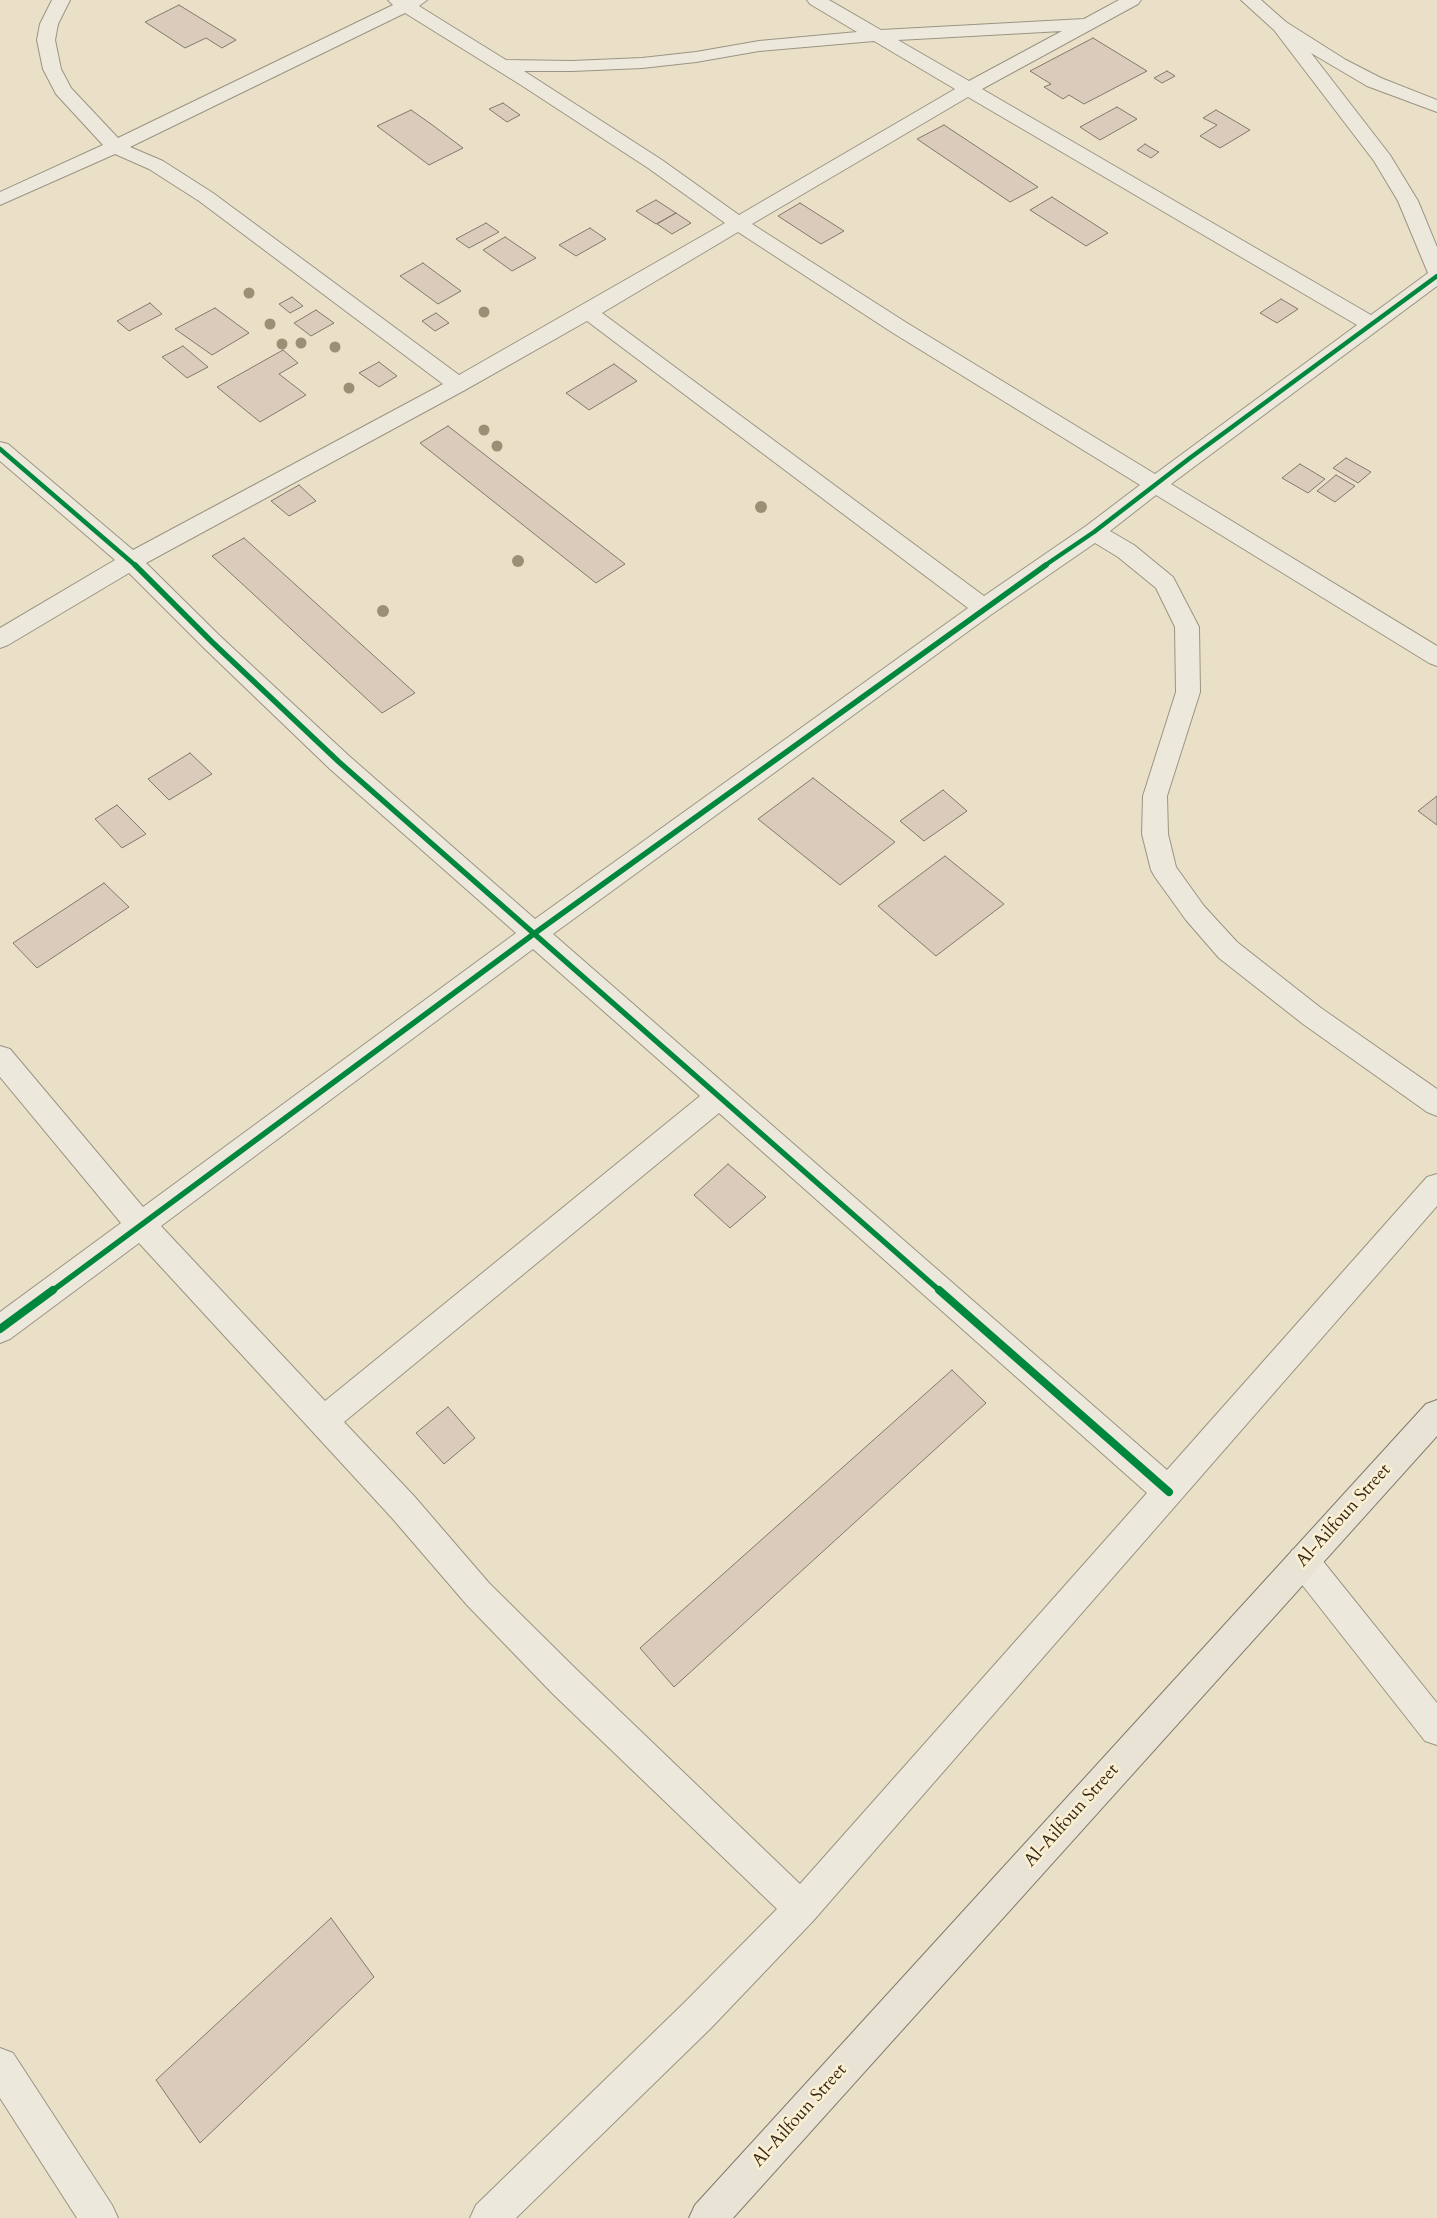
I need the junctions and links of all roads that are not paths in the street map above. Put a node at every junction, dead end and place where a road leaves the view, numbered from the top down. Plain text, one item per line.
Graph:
1 (61, 0) edge
2 (816, 0) edge
3 (1132, 0) edge
4 (1250, 0) edge
5 (407, 2) edge
6 (1091, 24) junction
7 (1280, 26) junction
8 (874, 35) junction
9 (503, 65) junction
10 (968, 89) junction
11 (1437, 106) edge
12 (115, 147) junction
13 (0, 199) edge
14 (740, 225) junction
15 (1437, 271) edge
16 (1437, 276) edge
17 (588, 312) junction
18 (1371, 324) junction
19 (458, 385) junction
20 (0, 449) edge
21 (1156, 484) junction
22 (1094, 532) junction
23 (131, 561) junction
24 (984, 608) junction
25 (0, 640) edge
26 (1437, 657) edge
27 (535, 933) junction
28 (0, 1057) edge
29 (718, 1097) junction
30 (1437, 1104) edge
31 (1437, 1186) edge
32 (141, 1226) junction
33 (0, 1329) edge
34 (1437, 1414) edge
35 (322, 1421) junction
36 (1169, 1492) junction
37 (1303, 1562) junction
38 (1437, 1729) edge
39 (801, 1909) junction
40 (0, 2066) edge
41 (99, 2218) edge
42 (489, 2218) edge
43 (708, 2218) edge

1 - 12 street
2 - 8 street
3 - 6 street
4 - 7 street
5 - 9 street
5 - 12 street
6 - 8 street
6 - 10 street
7 - 11 street
7 - 15 street
8 - 9 street
8 - 10 street
9 - 14 street
10 - 14 street
10 - 18 street
12 - 13 street
12 - 19 street
14 - 17 street
14 - 21 street
16 - 18 street
17 - 19 street
17 - 24 street
18 - 21 street
19 - 23 street
20 - 23 street
21 - 22 street
21 - 26 street
22 - 24 street
22 - 30 street
23 - 25 street
23 - 27 street
24 - 27 street
27 - 29 street
27 - 32 street
28 - 32 street
29 - 35 street
29 - 36 street
31 - 36 street
32 - 33 street
32 - 35 street
34 - 37 highway, Al-Ailfoun Street
35 - 39 street
36 - 39 street
37 - 38 street
37 - 43 highway, Al-Ailfoun Street
39 - 42 street
40 - 41 street

